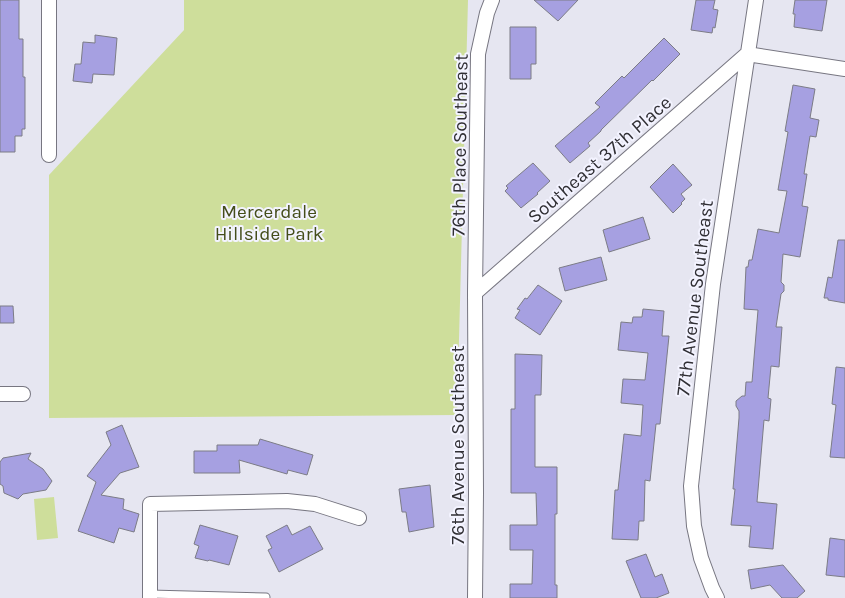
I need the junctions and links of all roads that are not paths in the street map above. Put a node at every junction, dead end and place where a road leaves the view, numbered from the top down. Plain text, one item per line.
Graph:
1 (49, 0) edge
2 (492, 0) edge
3 (756, 0) edge
4 (747, 54) junction
5 (845, 69) edge
6 (48, 155) dead end
7 (475, 293) junction
8 (0, 394) edge
9 (23, 394) dead end
10 (359, 518) dead end
11 (150, 596) edge
12 (266, 597) edge
13 (475, 598) edge
14 (717, 598) edge

1 - 6 street
2 - 7 street, 76th Place Southeast
3 - 4 street, 77th Avenue Southeast
4 - 5 street
4 - 7 street, Southeast 37th Place
4 - 14 street, 77th Avenue Southeast
7 - 13 street, 76th Avenue Southeast
8 - 9 street
10 - 11 street
11 - 12 lane

